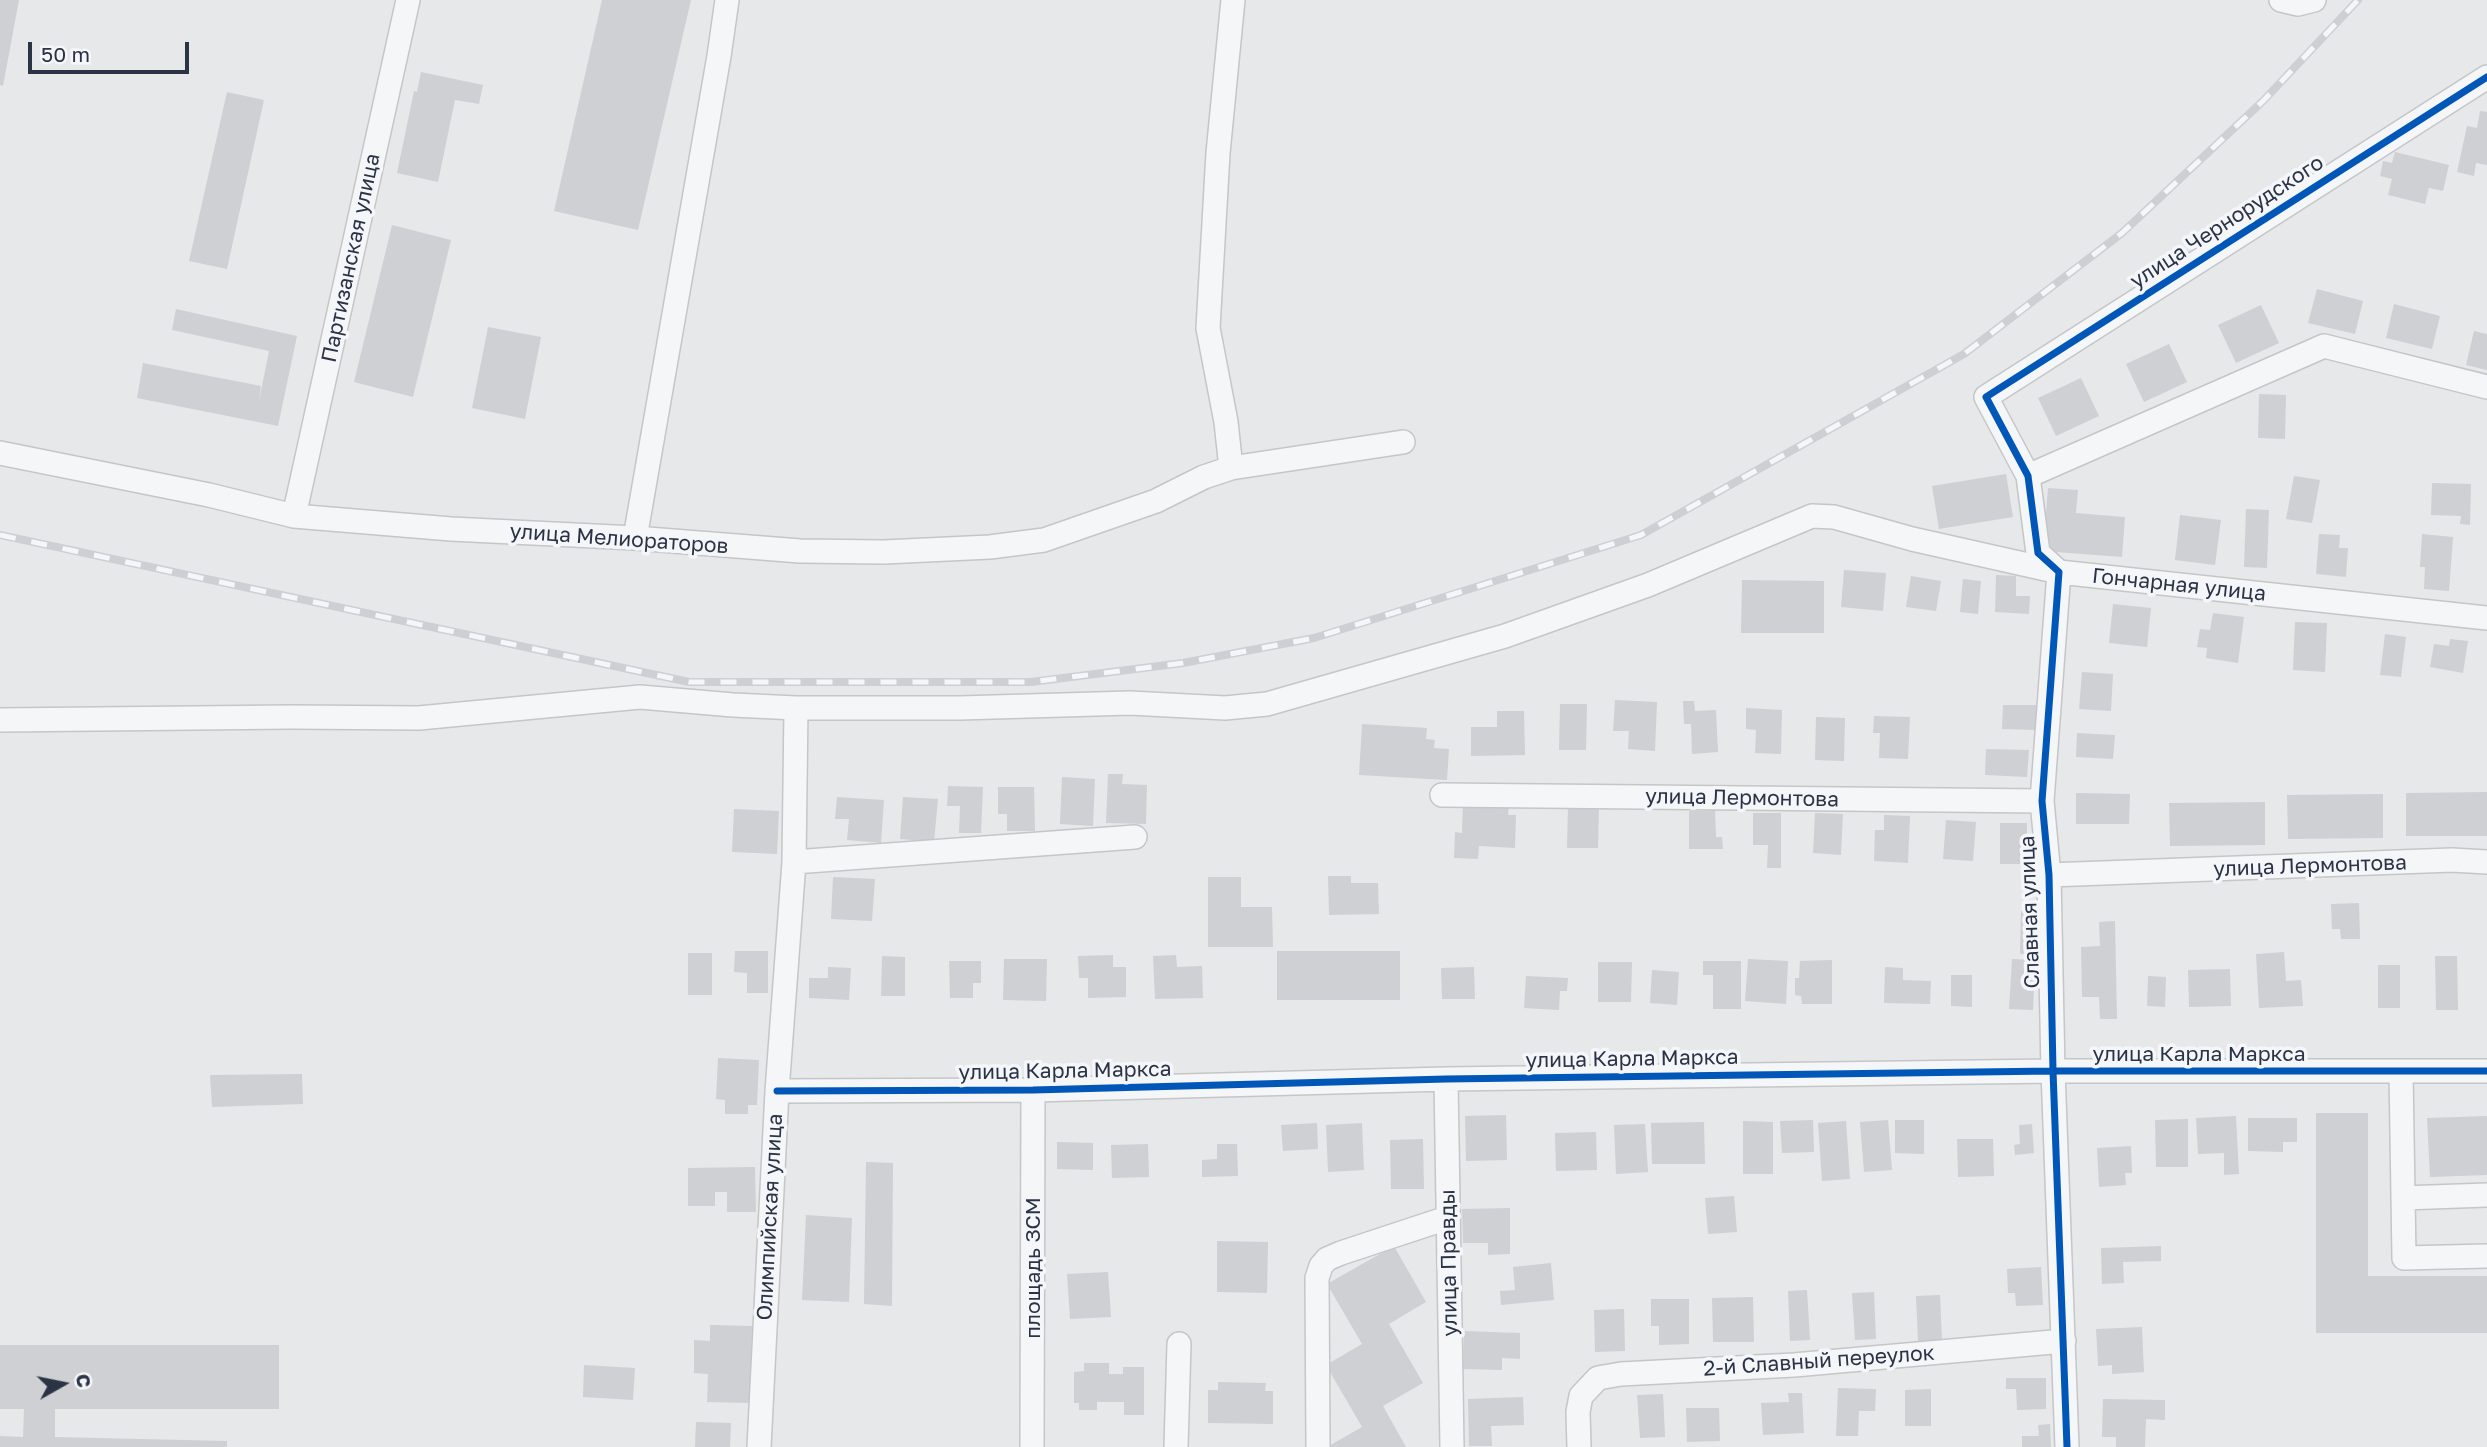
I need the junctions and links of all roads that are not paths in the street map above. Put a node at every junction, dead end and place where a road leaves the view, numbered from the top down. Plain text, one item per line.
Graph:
1 (408, 0) edge
2 (727, 0) edge
3 (1233, 0) edge
4 (2281, 0) edge
5 (2314, 0) edge
6 (2487, 77) edge
7 (2487, 387) edge
8 (1404, 442) dead end
9 (0, 453) edge
10 (1231, 468) junction
11 (2028, 476) junction
12 (294, 516) junction
13 (635, 538) junction
14 (2059, 572) junction
15 (2487, 618) edge
16 (796, 708) junction
17 (0, 720) edge
18 (1442, 794) dead end
19 (2042, 801) junction
20 (1135, 837) dead end
21 (794, 862) junction
22 (2487, 862) edge
23 (2049, 876) junction
24 (2487, 1070) edge
25 (2053, 1071) junction
26 (2401, 1072) junction
27 (1446, 1079) junction
28 (1033, 1090) junction
29 (777, 1091) junction
30 (2487, 1195) edge
31 (2403, 1198) junction
32 (1447, 1218) junction
33 (2487, 1256) edge
34 (2064, 1341) junction
35 (1179, 1344) dead end
36 (759, 1447) edge
37 (1032, 1447) edge
38 (1176, 1447) edge
39 (1318, 1447) edge
40 (1452, 1447) edge
41 (1579, 1447) edge
42 (2067, 1447) edge

1 - 12 street, Партизанская улица
2 - 13 street
3 - 10 street
4 - 5 street
6 - 11 street, улица Чернорудского
7 - 11 street
8 - 10 street, улица Мелиораторов
9 - 12 street, улица Мелиораторов
10 - 13 street, улица Мелиораторов
11 - 14 street
12 - 13 street, улица Мелиораторов
14 - 15 street, Гончарная улица
14 - 16 street, Гончарная улица
14 - 19 street, Славная улица
16 - 17 street
16 - 21 street, Олимпийская улица
18 - 19 street, улица Лермонтова
19 - 23 street, Славная улица
20 - 21 street
21 - 29 street, Олимпийская улица
22 - 23 street, улица Лермонтова
23 - 25 street, Славная улица
24 - 26 street, улица Карла Маркса
25 - 26 street, улица Карла Маркса
25 - 27 street, улица Карла Маркса
25 - 34 street, Славная улица
26 - 31 street
27 - 28 street, улица Карла Маркса
27 - 32 street, улица Правды
28 - 29 street, улица Карла Маркса
28 - 37 street, площадь ЗСМ
29 - 36 street, Олимпийская улица
30 - 31 street
31 - 33 street
32 - 39 street
32 - 40 street, улица Правды
34 - 41 street, 2-й Славный переулок
34 - 42 street, Славная улица
35 - 38 street

